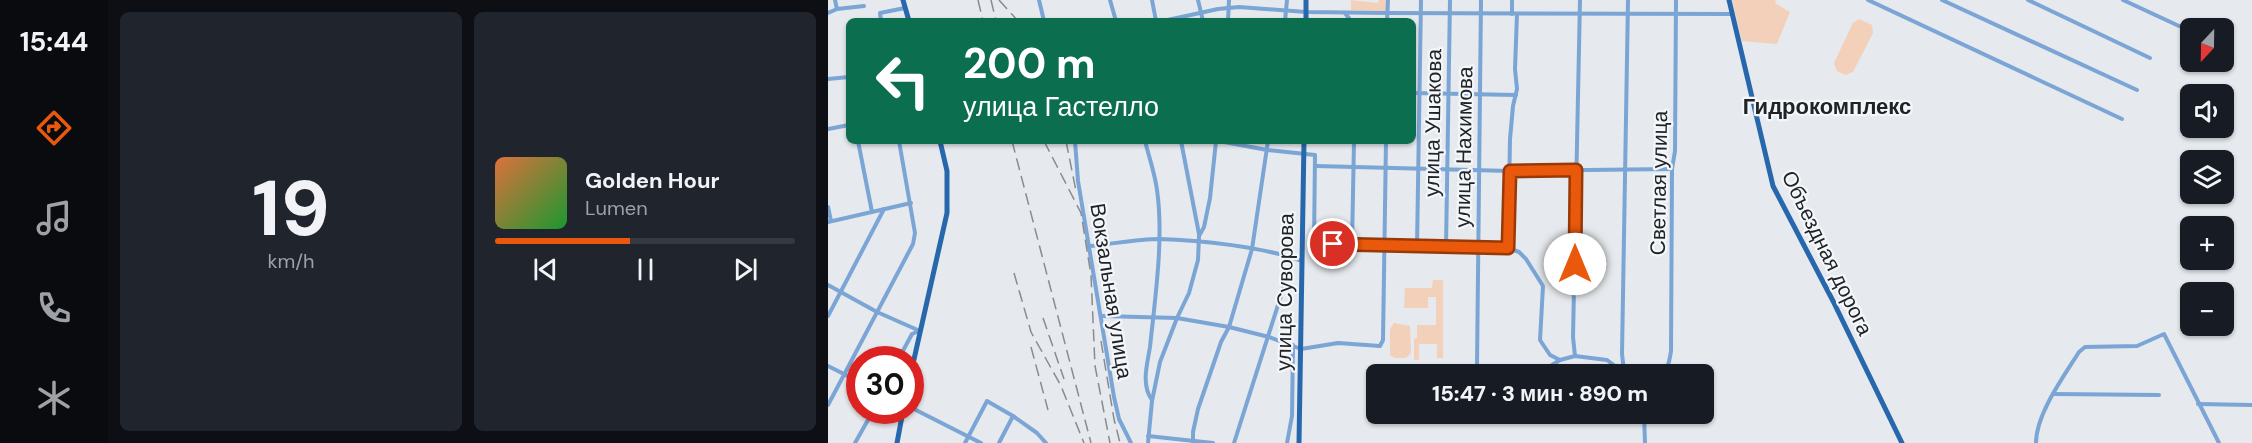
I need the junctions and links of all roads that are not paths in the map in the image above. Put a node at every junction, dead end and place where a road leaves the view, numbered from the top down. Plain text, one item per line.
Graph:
1 (835, 0) edge
2 (903, 0) edge
3 (1039, 0) edge
4 (1110, 0) edge
5 (1152, 0) edge
6 (1198, 0) edge
7 (1229, 0) edge
8 (1287, 0) edge
9 (1306, 0) edge
10 (1388, 0) edge
11 (1421, 0) edge
12 (1450, 0) edge
13 (1481, 0) edge
14 (1512, 0) edge
15 (1580, 0) edge
16 (1628, 0) edge
17 (1676, 0) edge
18 (1729, 0) edge
19 (1868, 0) edge
20 (1942, 0) edge
21 (2028, 0) edge
22 (2123, 0) edge
23 (864, 6) dead end
24 (905, 8) junction
25 (1229, 8) junction
26 (837, 9) junction
27 (1286, 11) junction
28 (1202, 12) junction
29 (1306, 12) junction
30 (1345, 12) junction
31 (1387, 13) junction
32 (1580, 13) junction
33 (828, 14) edge
34 (1421, 14) junction
35 (1450, 14) junction
36 (1480, 14) junction
37 (1514, 14) junction
38 (1628, 14) junction
39 (1732, 14) junction
40 (1676, 15) junction
41 (881, 18) edge
42 (908, 18) edge
43 (1043, 18) edge
44 (1115, 18) edge
45 (1155, 18) edge
46 (1176, 18) edge
47 (1203, 18) edge
48 (1228, 18) edge
49 (1285, 18) edge
50 (1306, 18) edge
51 (1349, 18) edge
52 (1387, 18) edge
53 (2179, 26) dead end
54 (2150, 58) dead end
55 (846, 77) edge
56 (828, 79) edge
57 (2136, 90) dead end
58 (1419, 93) junction
59 (1449, 93) junction
60 (1479, 93) junction
61 (1515, 95) junction
62 (2122, 118) dead end
63 (846, 126) edge
64 (828, 129) edge
65 (859, 144) edge
66 (900, 144) edge
67 (941, 144) edge
68 (1075, 144) edge
69 (1146, 144) edge
70 (1182, 144) edge
71 (1217, 144) edge
72 (1234, 144) edge
73 (1268, 144) edge
74 (1304, 144) edge
75 (1353, 144) edge
76 (1386, 144) edge
77 (1267, 150) junction
78 (1304, 154) junction
79 (1315, 166) junction
80 (1353, 167) junction
81 (1385, 168) junction
82 (1417, 169) junction
83 (1672, 169) junction
84 (1448, 170) junction
85 (1576, 170) junction
86 (1624, 170) junction
87 (1478, 171) junction
88 (1510, 171) junction
89 (911, 203) junction
90 (828, 207) edge
91 (884, 209) junction
92 (872, 212) junction
93 (830, 222) edge
94 (1200, 236) junction
95 (1158, 239) junction
96 (1199, 242) junction
97 (1352, 245) junction
98 (1090, 246) junction
99 (1384, 246) junction
100 (1417, 247) junction
101 (1446, 247) junction
102 (1477, 247) junction
103 (1508, 248) junction
104 (1252, 249) junction
105 (1293, 258) junction
106 (1302, 261) junction
107 (828, 285) edge
108 (841, 292) junction
109 (877, 312) junction
110 (828, 315) edge
111 (1102, 316) junction
112 (1153, 316) junction
113 (1177, 318) junction
114 (1228, 327) junction
115 (920, 331) junction
116 (1269, 338) junction
117 (1293, 345) junction
118 (906, 346) edge
119 (917, 346) edge
120 (1301, 349) junction
121 (1575, 356) junction
122 (1560, 360) junction
123 (1477, 364) edge
124 (1554, 364) edge
125 (1613, 364) edge
126 (1624, 364) edge
127 (1668, 364) edge
128 (828, 366) edge
129 (844, 375) junction
130 (2054, 394) junction
131 (2159, 395) dead end
132 (1152, 401) junction
133 (2198, 404) junction
134 (828, 405) edge
135 (2252, 405) edge
136 (924, 414) edge
137 (1013, 416) junction
138 (866, 424) edge
139 (901, 424) edge
140 (1644, 424) edge
141 (968, 436) junction
142 (1148, 436) junction
143 (1046, 442) edge
144 (1193, 442) edge
145 (855, 443) edge
146 (897, 443) edge
147 (965, 443) edge
148 (981, 443) edge
149 (999, 443) edge
150 (1131, 443) edge
151 (1148, 443) edge
152 (1213, 443) edge
153 (1234, 443) edge
154 (1287, 443) edge
155 (1299, 443) edge
156 (1645, 443) edge
157 (1902, 443) edge
158 (2036, 443) edge
159 (2219, 443) edge

1 - 26 street
2 - 24 main road
3 - 43 street
4 - 44 street
5 - 45 street
6 - 28 street
7 - 25 street
8 - 27 street
9 - 29 main road
10 - 31 street
11 - 34 street
12 - 35 street, улица Ушакова
13 - 36 street, улица Нахимова
14 - 37 street
15 - 32 street
16 - 38 street
17 - 40 street, Светлая улица
18 - 39 main road, Объездная дорога
19 - 62 street
20 - 57 street
21 - 54 street
22 - 53 street
23 - 26 street
24 - 41 street
24 - 42 main road
25 - 27 street
25 - 28 street
25 - 48 street
26 - 33 street
27 - 29 street
27 - 49 street
28 - 46 street
28 - 47 street
29 - 30 street
29 - 50 main road
30 - 31 street
30 - 51 street
31 - 34 street
31 - 52 street
32 - 37 street
32 - 38 street
32 - 85 street
34 - 35 street
34 - 58 street
35 - 36 street
35 - 59 street, улица Ушакова
36 - 37 street
36 - 60 street, улица Нахимова
37 - 61 street
38 - 40 street
38 - 86 street
39 - 40 street
39 - 157 main road, Объездная дорога
40 - 83 street, Светлая улица
55 - 56 street
58 - 59 street
58 - 82 street
59 - 60 street
59 - 84 street, улица Ушакова
60 - 61 street
60 - 87 street, улица Нахимова
61 - 88 street
63 - 64 street
65 - 92 street
66 - 89 street
67 - 115 main road
68 - 98 street, Вокзальная улица
69 - 95 street
70 - 94 street
71 - 94 street
72 - 77 street
73 - 77 street
74 - 78 main road, улица Суворова
75 - 80 street
76 - 81 street
77 - 78 street
77 - 104 street
78 - 79 street
78 - 106 main road, улица Суворова
79 - 80 street
79 - 97 street
80 - 81 street
80 - 97 street
81 - 82 street
81 - 99 street
82 - 84 street
82 - 100 street
83 - 86 street
83 - 127 street, Светлая улица
84 - 87 street
84 - 101 street, улица Ушакова
85 - 86 street
85 - 88 street
85 - 121 street
86 - 126 street
87 - 88 street
87 - 102 street, улица Нахимова
88 - 103 street
89 - 91 street
89 - 109 street
90 - 93 street
91 - 92 street
91 - 108 street
92 - 93 street
94 - 96 street
95 - 96 street
95 - 98 street
95 - 112 street
96 - 104 street
96 - 113 street
97 - 99 street
98 - 111 street, Вокзальная улица
99 - 100 street
99 - 120 street
100 - 101 street
101 - 102 street
102 - 103 street
102 - 123 street, улица Нахимова
103 - 122 street
104 - 105 street
104 - 114 street
105 - 106 street
105 - 116 street
106 - 120 main road, улица Суворова
107 - 108 street
108 - 109 street
108 - 110 street
109 - 115 street
109 - 129 street
111 - 112 street
111 - 150 street, Вокзальная улица
112 - 113 street
112 - 132 street
113 - 114 street
113 - 132 street
114 - 116 street
114 - 144 street
115 - 118 street
115 - 119 main road
116 - 117 street
116 - 153 street
117 - 120 street
117 - 154 street
120 - 155 main road, улица Суворова
121 - 122 street
121 - 125 street
122 - 124 street
128 - 129 street
129 - 134 street
130 - 131 street
130 - 133 street
130 - 158 street
132 - 142 street
133 - 135 street
133 - 159 street
136 - 141 street
137 - 141 street
137 - 143 street
137 - 149 street
138 - 145 street
139 - 146 main road
140 - 156 street
141 - 147 street
141 - 148 street
142 - 144 street
142 - 151 street
144 - 152 street

